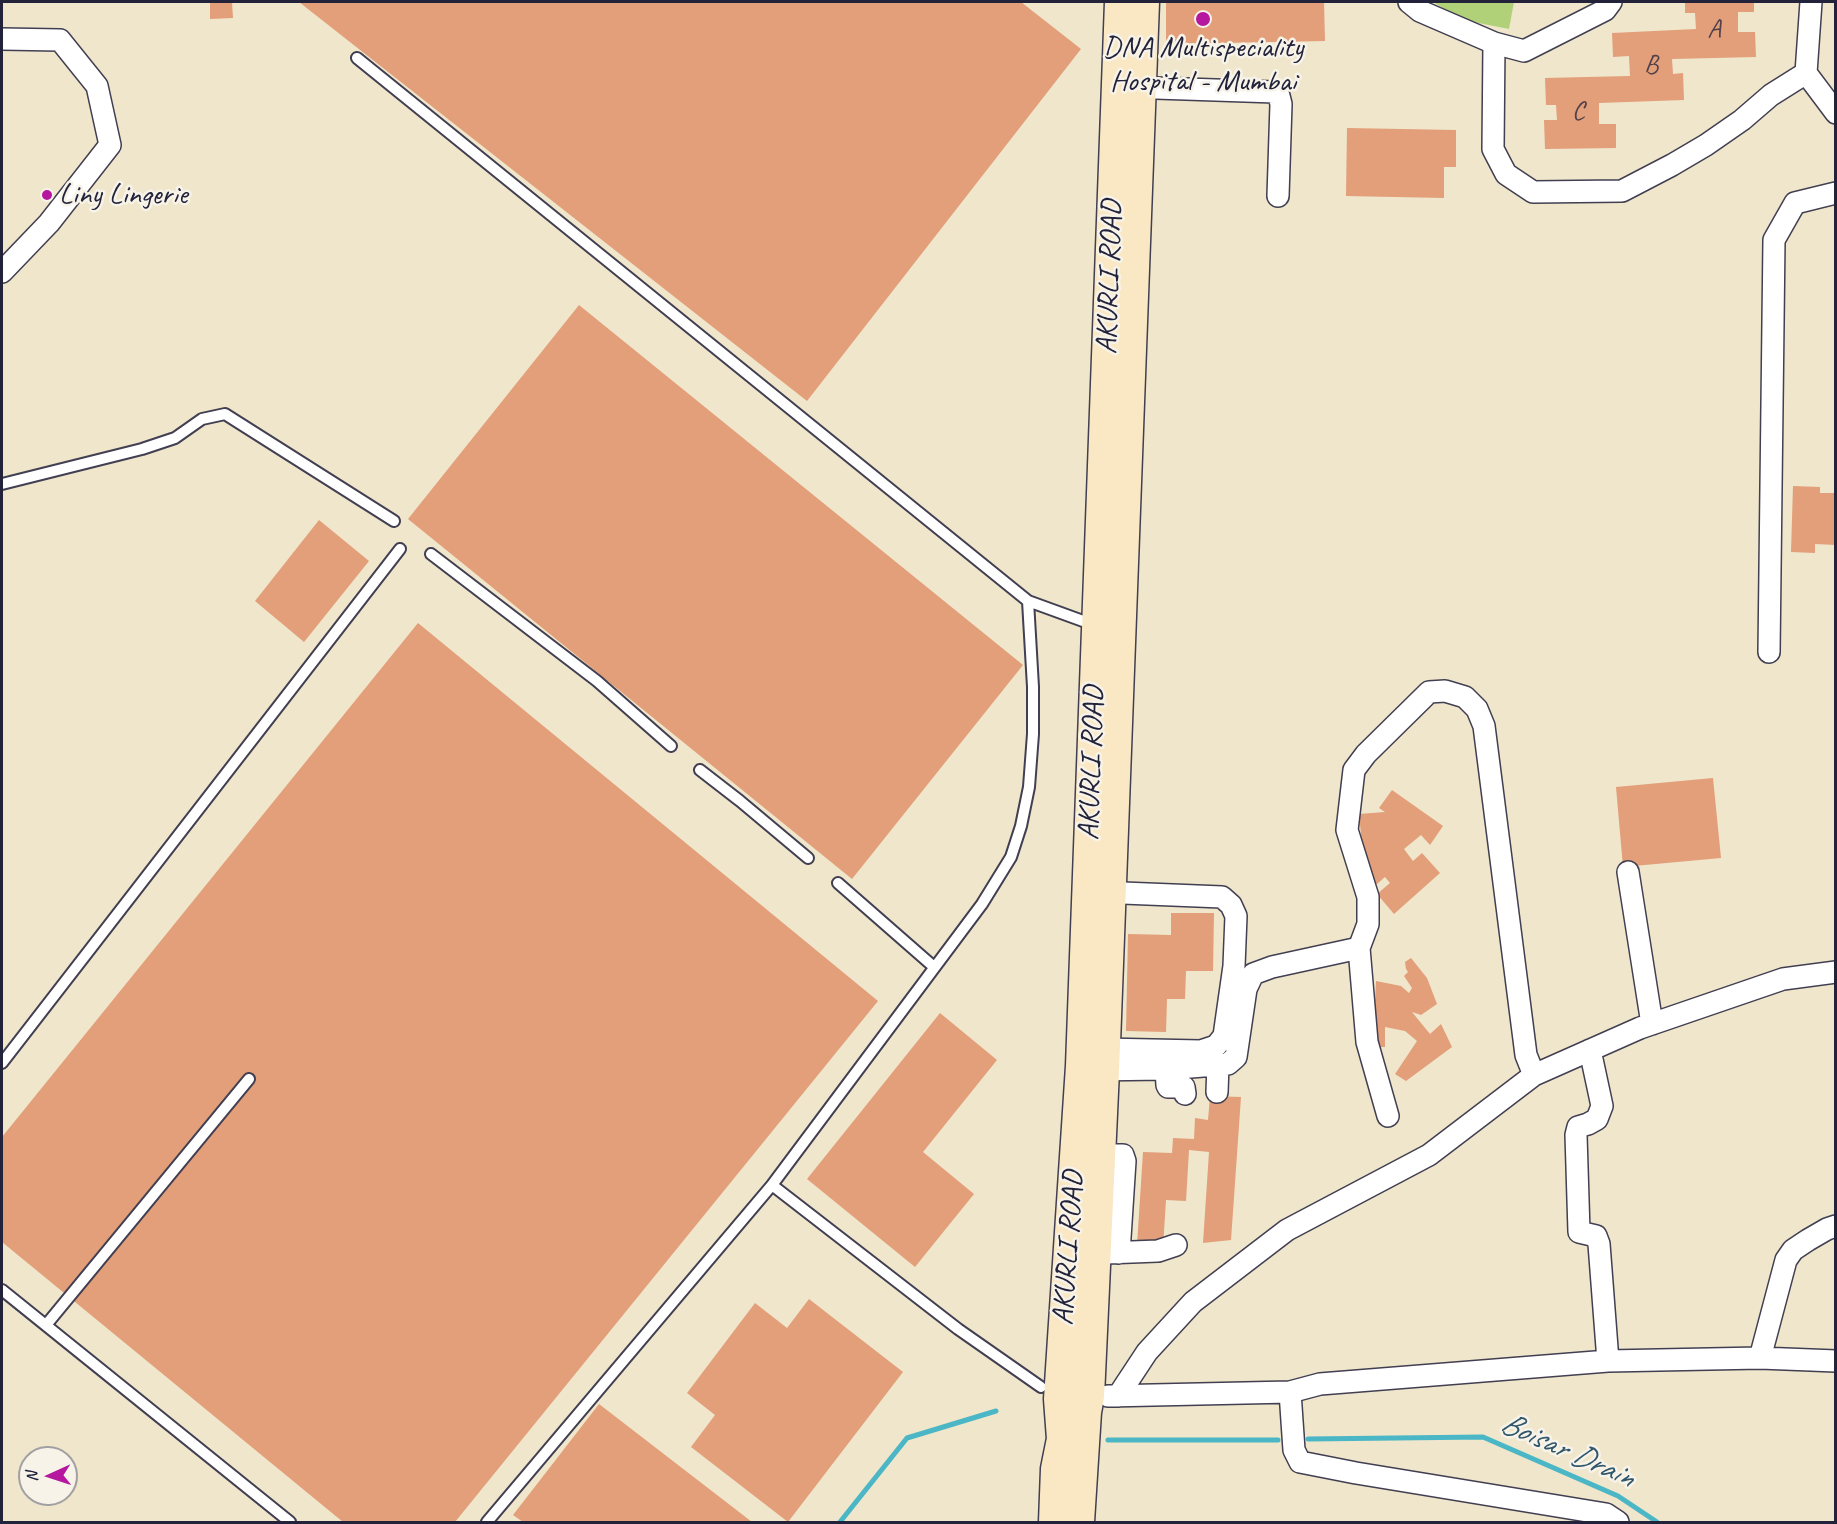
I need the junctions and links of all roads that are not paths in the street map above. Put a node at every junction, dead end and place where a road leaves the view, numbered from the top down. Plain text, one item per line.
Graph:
1 (1409, 2) edge
2 (1611, 2) edge
3 (1811, 2) edge
4 (1132, 8) edge
5 (2, 39) edge
6 (1494, 43) junction
7 (357, 58) dead end
8 (1806, 73) junction
9 (1129, 87) junction
10 (1836, 113) edge
11 (1836, 193) edge
12 (1278, 196) dead end
13 (2, 272) edge
14 (2, 484) edge
15 (394, 521) dead end
16 (400, 549) dead end
17 (431, 554) dead end
18 (1028, 601) junction
19 (1108, 629) junction
20 (1769, 652) dead end
21 (671, 746) dead end
22 (700, 770) dead end
23 (808, 858) dead end
24 (1628, 872) dead end
25 (838, 883) dead end
26 (1099, 892) junction
27 (1359, 948) junction
28 (934, 967) junction
29 (1836, 972) edge
30 (1652, 1024) junction
31 (1590, 1050) junction
32 (2, 1063) edge
33 (1096, 1063) junction
34 (1218, 1065) junction
35 (1166, 1069) junction
36 (1534, 1075) junction
37 (249, 1079) dead end
38 (1217, 1092) dead end
39 (1185, 1094) dead end
40 (1388, 1116) dead end
41 (772, 1185) junction
42 (1836, 1226) edge
43 (1176, 1245) dead end
44 (1094, 1260) junction
45 (2, 1290) edge
46 (46, 1325) junction
47 (1760, 1358) junction
48 (1608, 1361) junction
49 (1836, 1361) edge
50 (1054, 1388) junction
51 (1290, 1392) junction
52 (1098, 1401) junction
53 (290, 1522) edge
54 (487, 1522) edge
55 (1054, 1522) edge
56 (1079, 1522) edge
57 (1618, 1522) edge

1 - 6 street
2 - 6 street
3 - 8 street
4 - 9 street, AKURLI ROAD
5 - 13 street
6 - 8 street
7 - 18 lane
8 - 10 street
9 - 12 street
9 - 19 street, AKURLI ROAD
11 - 20 street
14 - 15 lane
16 - 32 lane
17 - 21 lane
18 - 19 lane
18 - 28 lane
19 - 26 street, AKURLI ROAD
22 - 23 lane
24 - 30 street
25 - 28 lane
26 - 33 street, AKURLI ROAD
26 - 33 street
27 - 34 street
27 - 36 street
27 - 40 street
28 - 41 lane
29 - 30 street
30 - 31 street
31 - 36 street
31 - 48 street
33 - 35 street
33 - 44 street, AKURLI ROAD
33 - 44 street, AKURLI ROAD
34 - 35 street
34 - 38 street
35 - 39 street
36 - 52 street
37 - 46 lane
41 - 50 lane
41 - 54 lane
42 - 47 street
43 - 44 street
44 - 50 street, AKURLI ROAD
44 - 52 street, AKURLI ROAD
45 - 46 lane
46 - 53 lane
47 - 48 street
47 - 49 street
48 - 51 street
50 - 52 street
50 - 55 street, AKURLI ROAD
51 - 52 street
51 - 57 street
52 - 56 street, AKURLI ROAD

